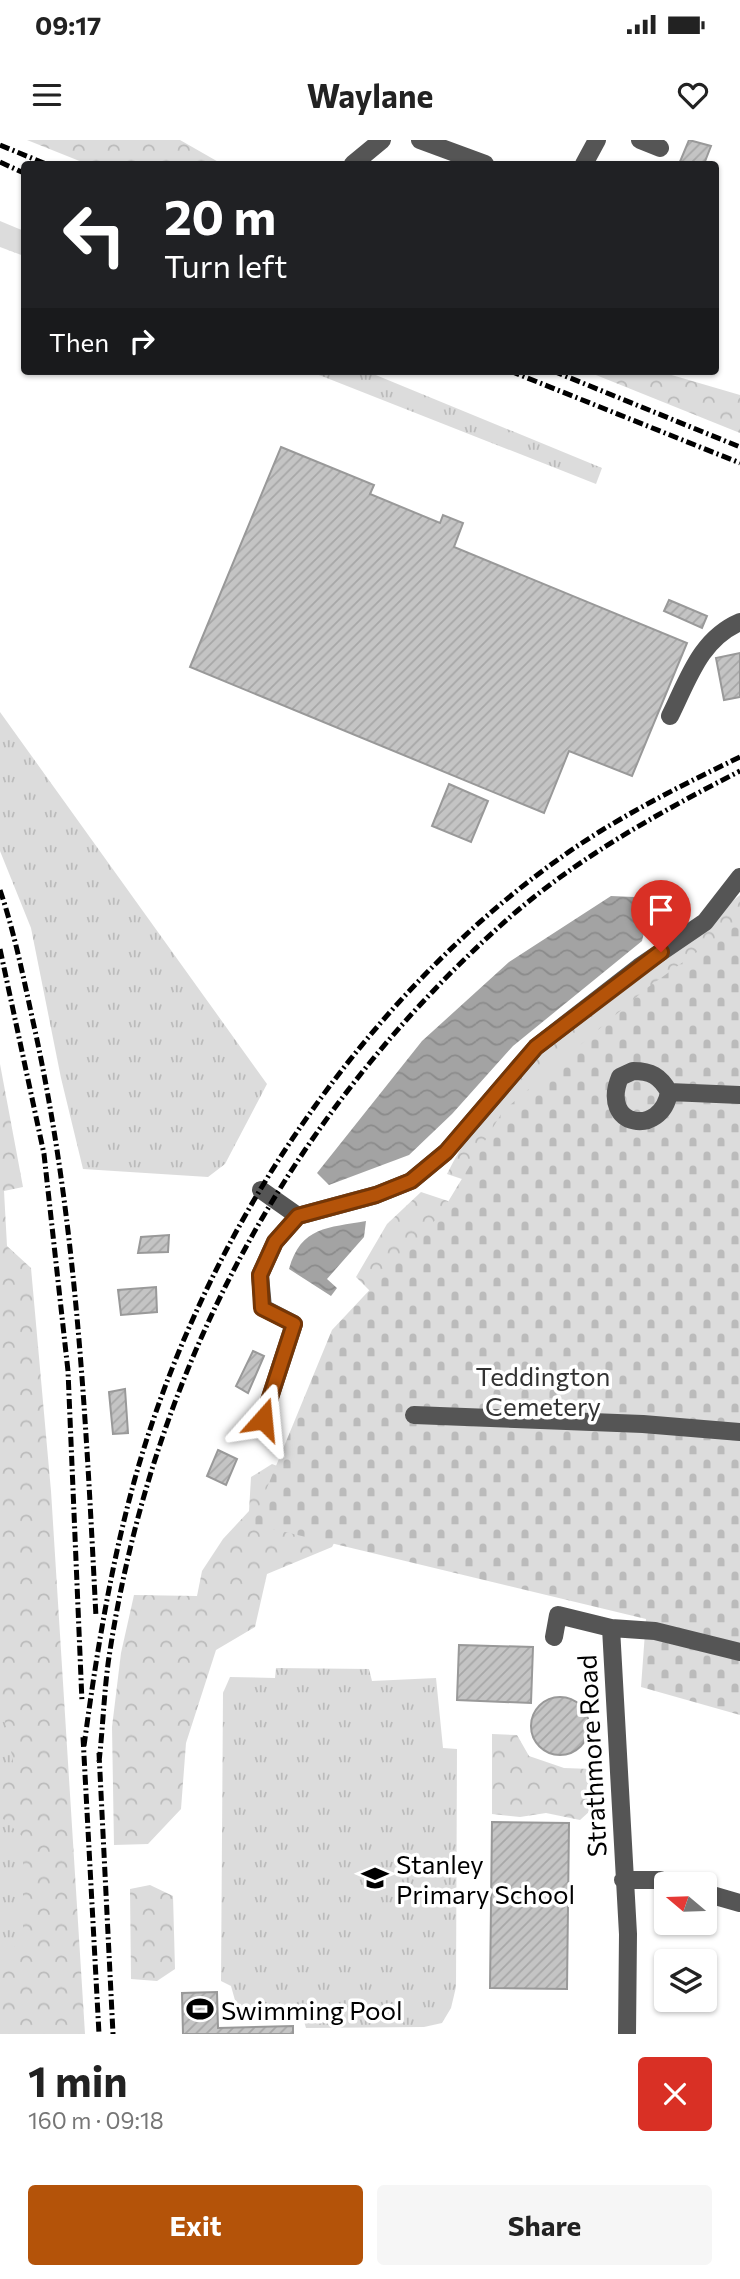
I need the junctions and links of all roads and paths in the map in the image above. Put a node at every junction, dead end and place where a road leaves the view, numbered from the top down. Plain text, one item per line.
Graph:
1 (382, 140) edge
2 (421, 140) edge
3 (597, 140) edge
4 (640, 140) edge
5 (660, 148) dead end
6 (357, 161) edge
7 (477, 161) edge
8 (586, 161) edge
9 (740, 622) edge
10 (670, 716) dead end
11 (740, 877) edge
12 (669, 1092) dead end
13 (740, 1095) edge
14 (261, 1190) dead end
15 (298, 1216) junction
16 (414, 1415) dead end
17 (263, 1419) dead end
18 (740, 1432) edge
19 (611, 1628) junction
20 (554, 1637) dead end
21 (740, 1652) edge
22 (623, 1880) junction
23 (654, 1880) edge
24 (718, 1897) edge
25 (740, 1903) edge
26 (627, 2034) edge

1 - 6 street
2 - 7 street
3 - 8 street
4 - 5 street
9 - 10 street
11 - 15 street
12 - 13 street
14 - 15 street
15 - 17 street
16 - 18 street
19 - 20 street
19 - 21 street
19 - 22 street, Strathmore Road
22 - 23 street, Strathmore Road
22 - 26 street, Strathmore Road
24 - 25 street

